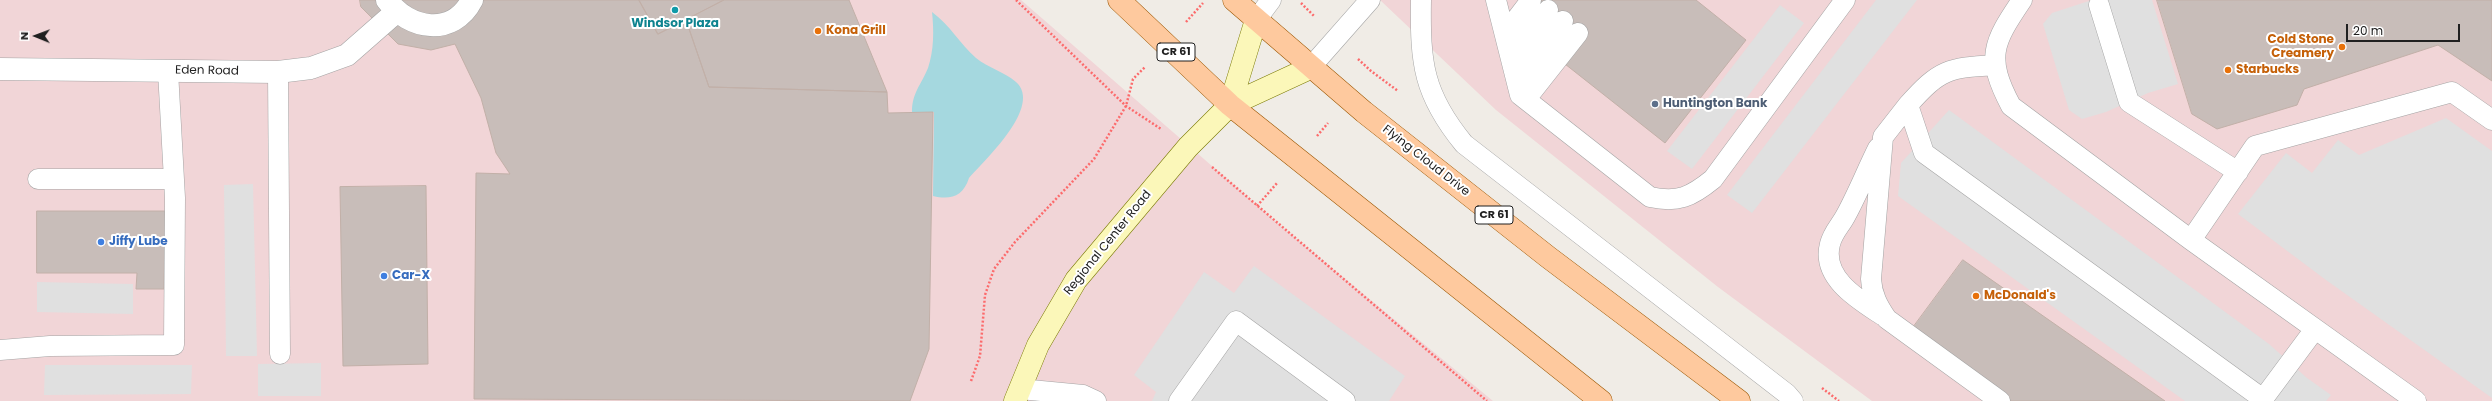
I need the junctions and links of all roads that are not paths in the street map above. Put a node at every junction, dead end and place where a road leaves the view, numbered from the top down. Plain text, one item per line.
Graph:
1 (472, 0) edge
2 (1119, 0) edge
3 (1234, 0) edge
4 (1271, 0) edge
5 (1370, 0) edge
6 (1421, 0) edge
7 (1531, 0) edge
8 (1845, 0) edge
9 (2022, 0) edge
10 (1502, 5) edge
11 (2100, 5) dead end
12 (391, 6) edge
13 (1256, 20) junction
14 (1505, 34) junction
15 (1511, 58) junction
16 (1995, 65) junction
17 (1310, 68) junction
18 (0, 69) edge
19 (168, 71) junction
20 (278, 72) junction
21 (1522, 91) junction
22 (1230, 105) junction
23 (1908, 105) junction
24 (2492, 120) edge
25 (1883, 137) junction
26 (2238, 172) junction
27 (38, 179) dead end
28 (173, 180) junction
29 (2191, 240) junction
30 (1887, 319) junction
31 (2315, 329) junction
32 (0, 350) edge
33 (280, 354) dead end
34 (1017, 395) edge
35 (2262, 400) edge
36 (1096, 401) edge
37 (1179, 401) edge
38 (1345, 401) edge
39 (1601, 401) edge
40 (1739, 401) edge
41 (1793, 401) edge
42 (2000, 401) edge
43 (2415, 401) edge

1 - 12 street
2 - 22 main road, CR 61
3 - 13 main road, Flying Cloud Drive / CR 61
4 - 13 lane
5 - 17 lane
6 - 41 lane
7 - 14 lane
8 - 21 lane
9 - 16 lane
10 - 14 lane
11 - 26 lane
12 - 20 street, Eden Road
13 - 17 main road, Flying Cloud Drive / CR 61
13 - 22 street, Regional Center Road
14 - 15 lane
15 - 21 lane
15 - 21 lane
16 - 23 lane
16 - 29 lane
17 - 22 street, Regional Center Road
17 - 40 main road, Flying Cloud Drive / CR 61
18 - 19 street, Eden Road
19 - 20 street, Eden Road
19 - 28 lane
20 - 33 lane
22 - 34 street, Regional Center Road
22 - 39 main road, CR 61
23 - 25 lane
23 - 35 lane
24 - 26 lane
25 - 30 lane
25 - 30 lane
26 - 29 lane
27 - 28 lane
28 - 32 lane
29 - 31 lane
30 - 42 lane
31 - 35 lane
31 - 43 lane
34 - 36 lane
37 - 38 lane

